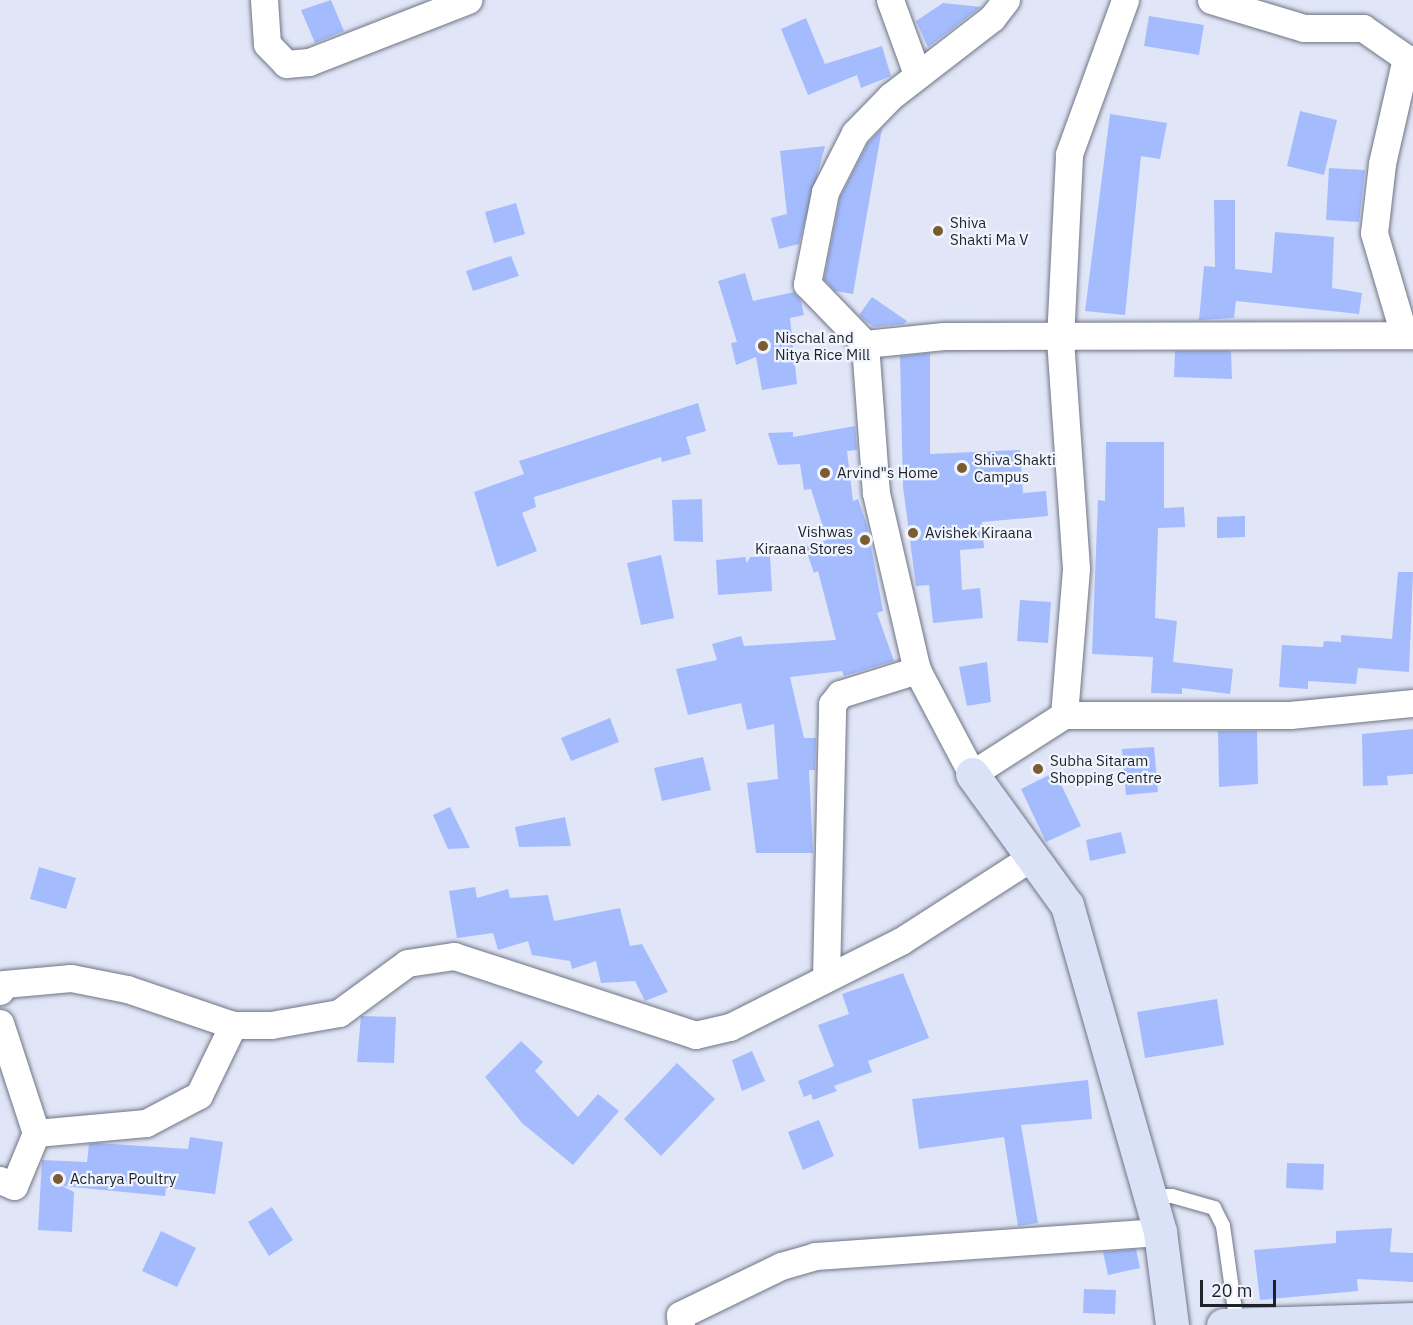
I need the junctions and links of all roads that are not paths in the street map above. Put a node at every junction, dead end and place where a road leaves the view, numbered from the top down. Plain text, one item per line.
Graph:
1 (264, 0) edge
2 (468, 0) edge
3 (890, 0) edge
4 (1006, 0) edge
5 (1125, 0) edge
6 (1211, 0) edge
7 (1409, 61) edge
8 (916, 74) junction
9 (1408, 335) edge
10 (1060, 340) junction
11 (865, 344) junction
12 (917, 670) junction
13 (1413, 703) edge
14 (1064, 716) junction
15 (972, 774) junction
16 (1032, 857) junction
17 (826, 978) junction
18 (0, 991) edge
19 (0, 1023) edge
20 (233, 1025) junction
21 (36, 1133) junction
22 (0, 1180) edge
23 (1149, 1196) junction
24 (1160, 1233) junction
25 (1413, 1319) edge
26 (1237, 1324) edge
27 (681, 1325) edge
28 (1172, 1325) edge
29 (1223, 1325) edge

1 - 2 street
3 - 8 street
4 - 8 street
5 - 10 street
6 - 7 street
7 - 9 street
8 - 11 street
9 - 10 street
10 - 11 street
10 - 14 street
11 - 12 street
12 - 15 street
12 - 17 street
13 - 14 street
14 - 15 street
15 - 16 main road
16 - 17 street
16 - 23 main road
17 - 20 street
18 - 20 street
19 - 21 street
20 - 21 street
21 - 22 street
23 - 24 main road
23 - 26 lane
24 - 27 street
24 - 28 main road
25 - 26 main road
26 - 29 main road

